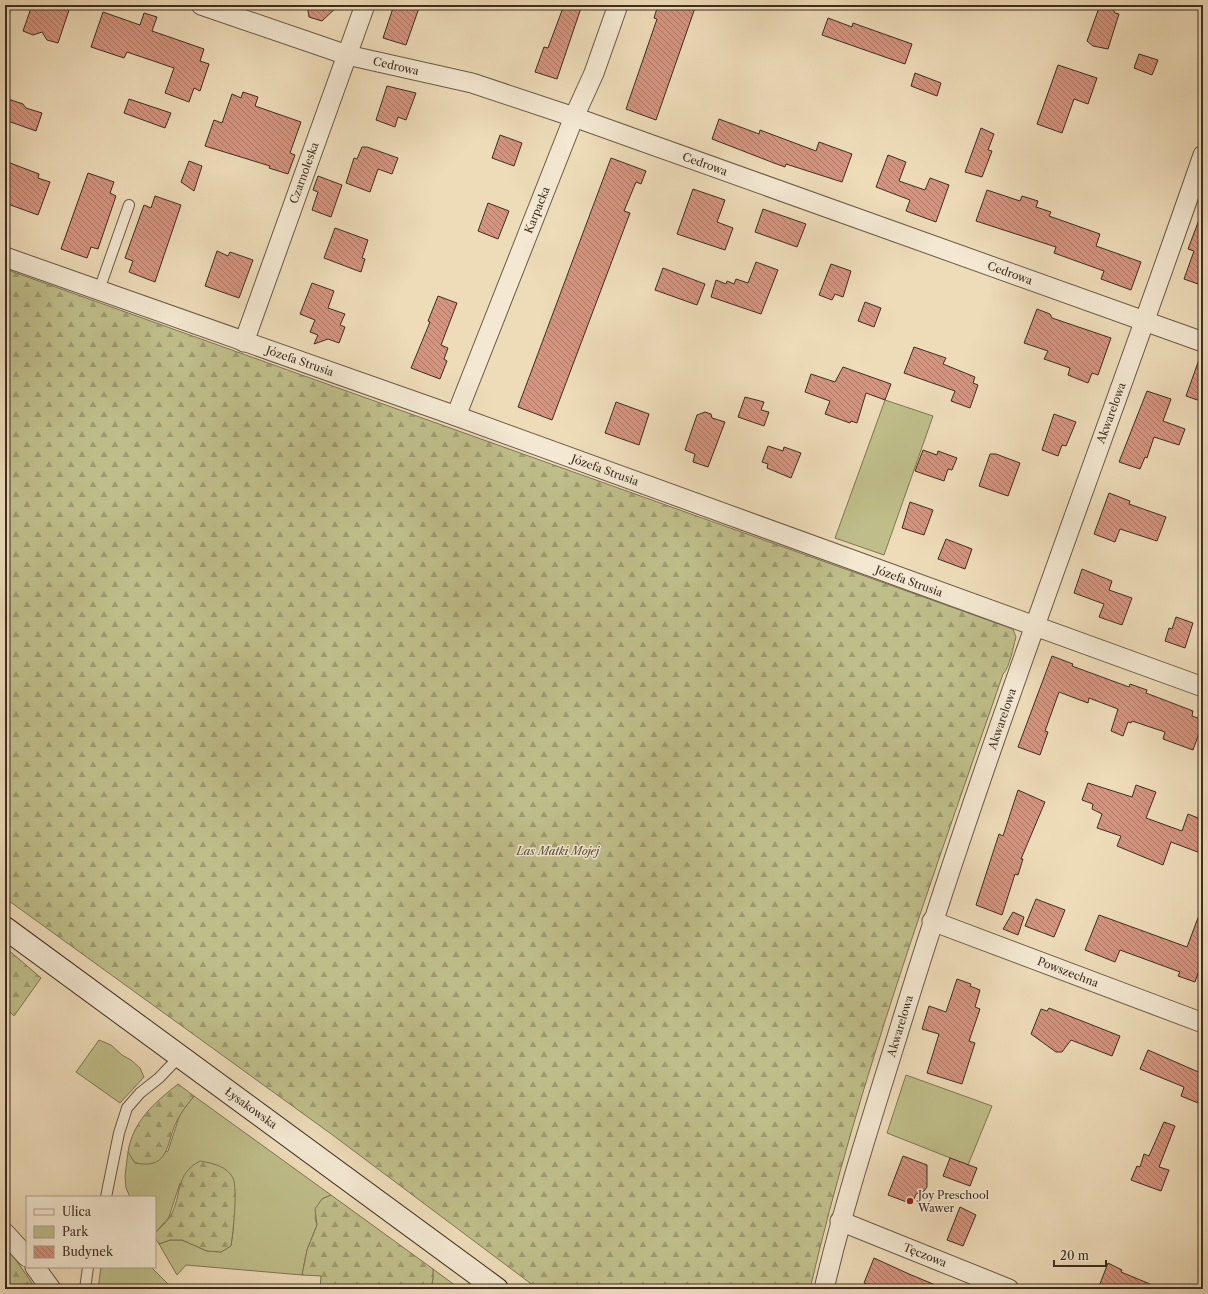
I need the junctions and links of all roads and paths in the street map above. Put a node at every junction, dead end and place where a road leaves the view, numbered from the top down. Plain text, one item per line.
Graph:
1 (201, 5) edge
2 (365, 5) edge
3 (618, 5) edge
4 (347, 55) junction
5 (574, 117) junction
6 (1203, 155) edge
7 (129, 205) dead end
8 (5, 257) edge
9 (98, 290) junction
10 (1144, 321) junction
11 (244, 342) junction
12 (1203, 342) edge
13 (456, 416) junction
14 (1034, 627) junction
15 (1203, 687) edge
16 (932, 921) junction
17 (5, 928) edge
18 (1203, 1023) edge
19 (180, 1056) junction
20 (106, 1196) edge
21 (840, 1221) junction
22 (5, 1233) edge
23 (26, 1256) edge
24 (36, 1268) edge
25 (88, 1268) edge
26 (51, 1289) edge
27 (85, 1289) edge
28 (497, 1289) edge
29 (824, 1289) edge
30 (1009, 1289) edge

1 - 4 street, Cedrowa
2 - 4 street, Czarnoleska
3 - 5 street, Karpacka
4 - 5 street, Cedrowa
4 - 11 street, Czarnoleska
5 - 10 street, Cedrowa
5 - 13 street, Karpacka
6 - 10 street, Akwarelowa
7 - 9 lane
8 - 9 street, Józefa Strusia
9 - 11 street, Józefa Strusia
10 - 12 street, Cedrowa
10 - 14 street, Akwarelowa
11 - 13 street, Józefa Strusia
13 - 14 street, Józefa Strusia
14 - 15 street, Józefa Strusia
14 - 16 street, Akwarelowa
16 - 18 street, Powszechna
16 - 21 street, Akwarelowa
17 - 19 street, Łysakowska
19 - 20 lane
19 - 28 street, Łysakowska
21 - 29 street, Akwarelowa
21 - 30 street, Tęczowa
22 - 23 street
24 - 26 street
25 - 27 lane

